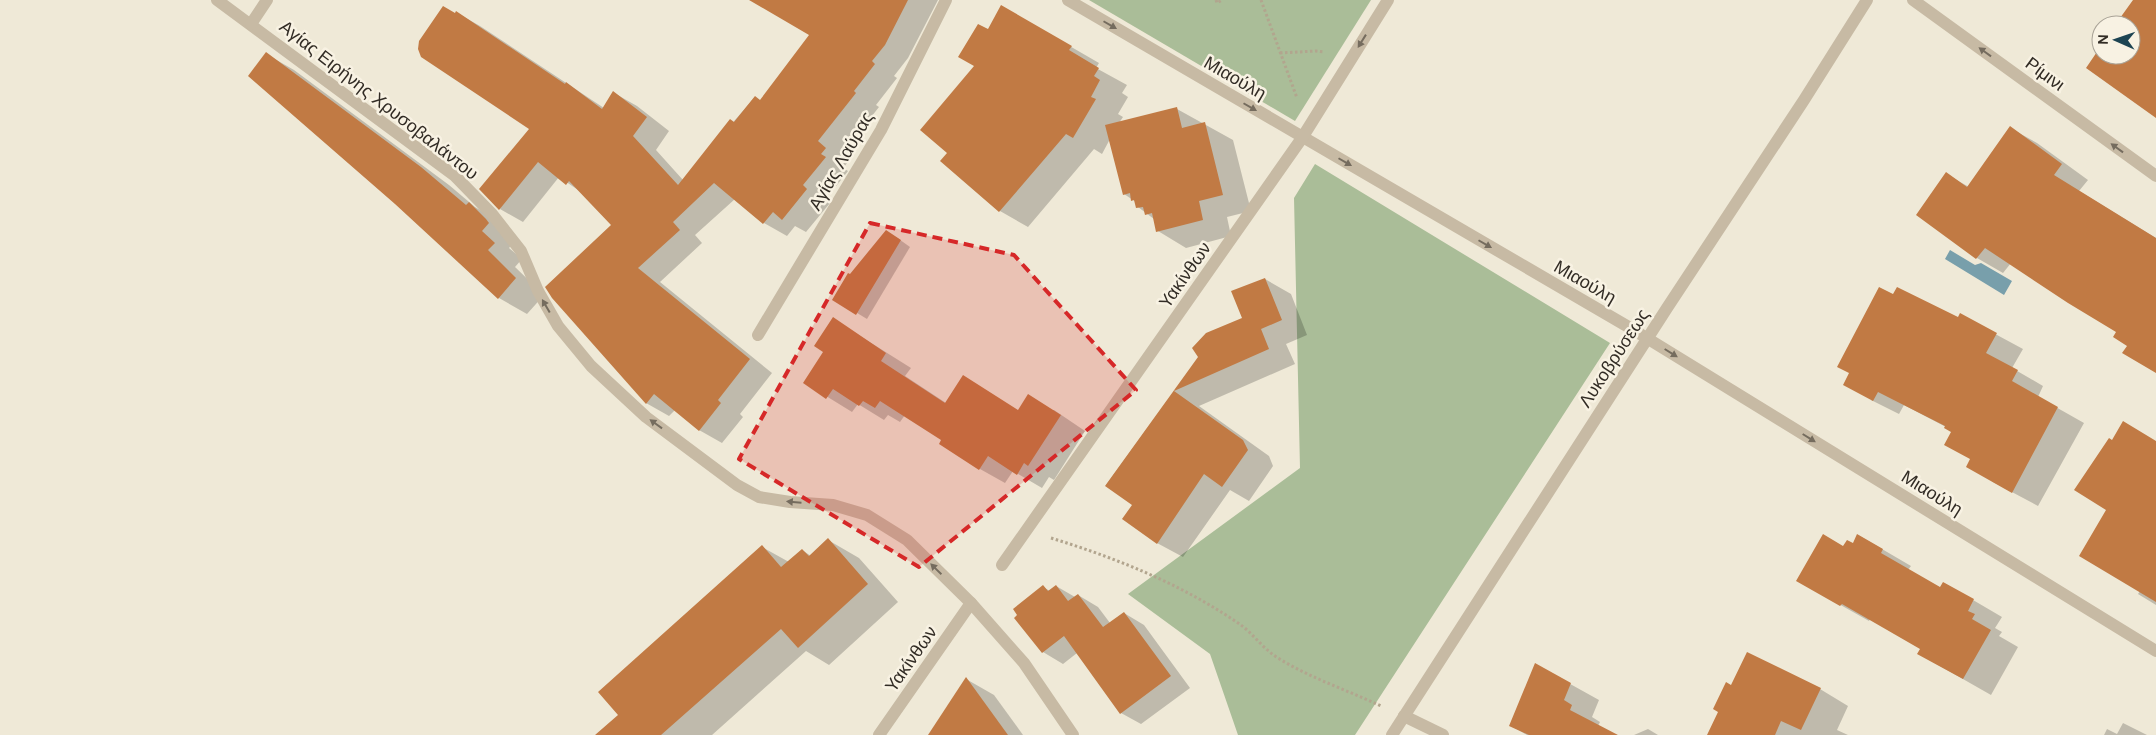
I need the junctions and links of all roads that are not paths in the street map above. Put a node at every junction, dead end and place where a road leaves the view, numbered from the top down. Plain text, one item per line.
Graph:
1 (217, 0) edge
2 (267, 0) edge
3 (946, 0) edge
4 (1068, 0) edge
5 (1388, 0) edge
6 (1867, 0) edge
7 (1913, 0) edge
8 (251, 24) junction
9 (1305, 134) junction
10 (2156, 176) edge
11 (758, 334) dead end
12 (1648, 339) junction
13 (1002, 565) dead end
14 (971, 602) junction
15 (2156, 651) edge
16 (1404, 716) junction
17 (879, 735) edge
18 (1073, 735) edge
19 (1392, 735) edge
20 (1443, 735) edge

1 - 8 street, Αγίας Ειρήνης Χρυσοβαλάντου
2 - 8 street
3 - 11 street, Αγίας Λαύρας
4 -> 9 street, Μιαούλη
5 -> 9 street, Υακίνθων
6 - 12 street, Λυκοβρύσεως
10 -> 7 street, Ρίμινι
14 -> 8 street, Αγίας Ειρήνης Χρυσοβαλάντου
9 -> 12 street, Μιαούλη
9 - 13 street, Υακίνθων
12 -> 15 street, Μιαούλη
12 - 16 street, Λυκοβρύσεως
14 - 17 street, Υακίνθων
14 - 18 street, Αγίας Ειρήνης Χρυσοβαλάντου
16 - 19 street, Λυκοβρύσεως
16 - 20 street

